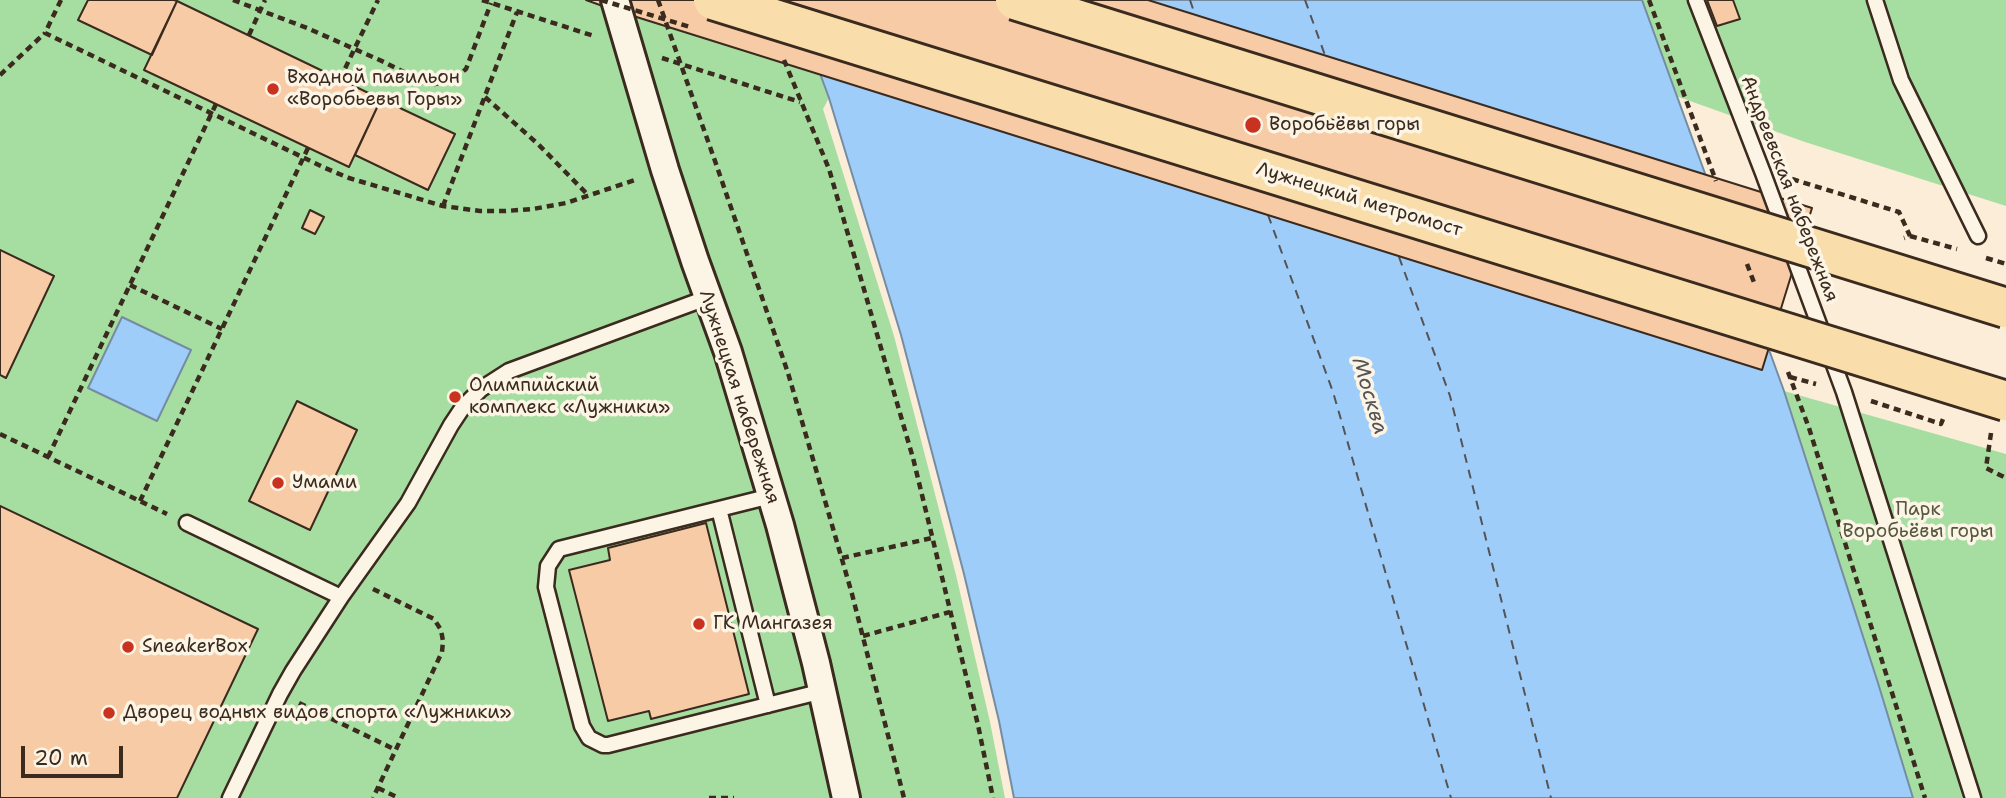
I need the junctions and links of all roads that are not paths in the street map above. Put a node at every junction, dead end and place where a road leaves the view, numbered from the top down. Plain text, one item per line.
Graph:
1 (615, 0) edge
2 (713, 0) edge
3 (1015, 0) edge
4 (1696, 0) edge
5 (1875, 0) edge
6 (1978, 236) road end
7 (709, 297) junction
8 (2006, 308) edge
9 (1999, 416) edge
10 (771, 496) junction
11 (719, 509) junction
12 (187, 523) road end
13 (341, 597) junction
14 (823, 691) junction
15 (768, 705) junction
16 (230, 798) edge
17 (846, 798) edge
18 (1973, 798) edge

1 - 7 street, Лужнецкая набережная
2 - 9 main road, Лужнецкий метромост, bridge
3 - 8 main road, bridge
4 - 18 lane, Андреевская набережная
5 - 6 lane
7 - 10 street, Лужнецкая набережная
7 - 13 lane
10 - 11 lane
10 - 14 street, Лужнецкая набережная
11 - 15 lane
11 - 15 lane
12 - 13 lane
13 - 16 lane
14 - 15 lane
14 - 17 street, Лужнецкая набережная

